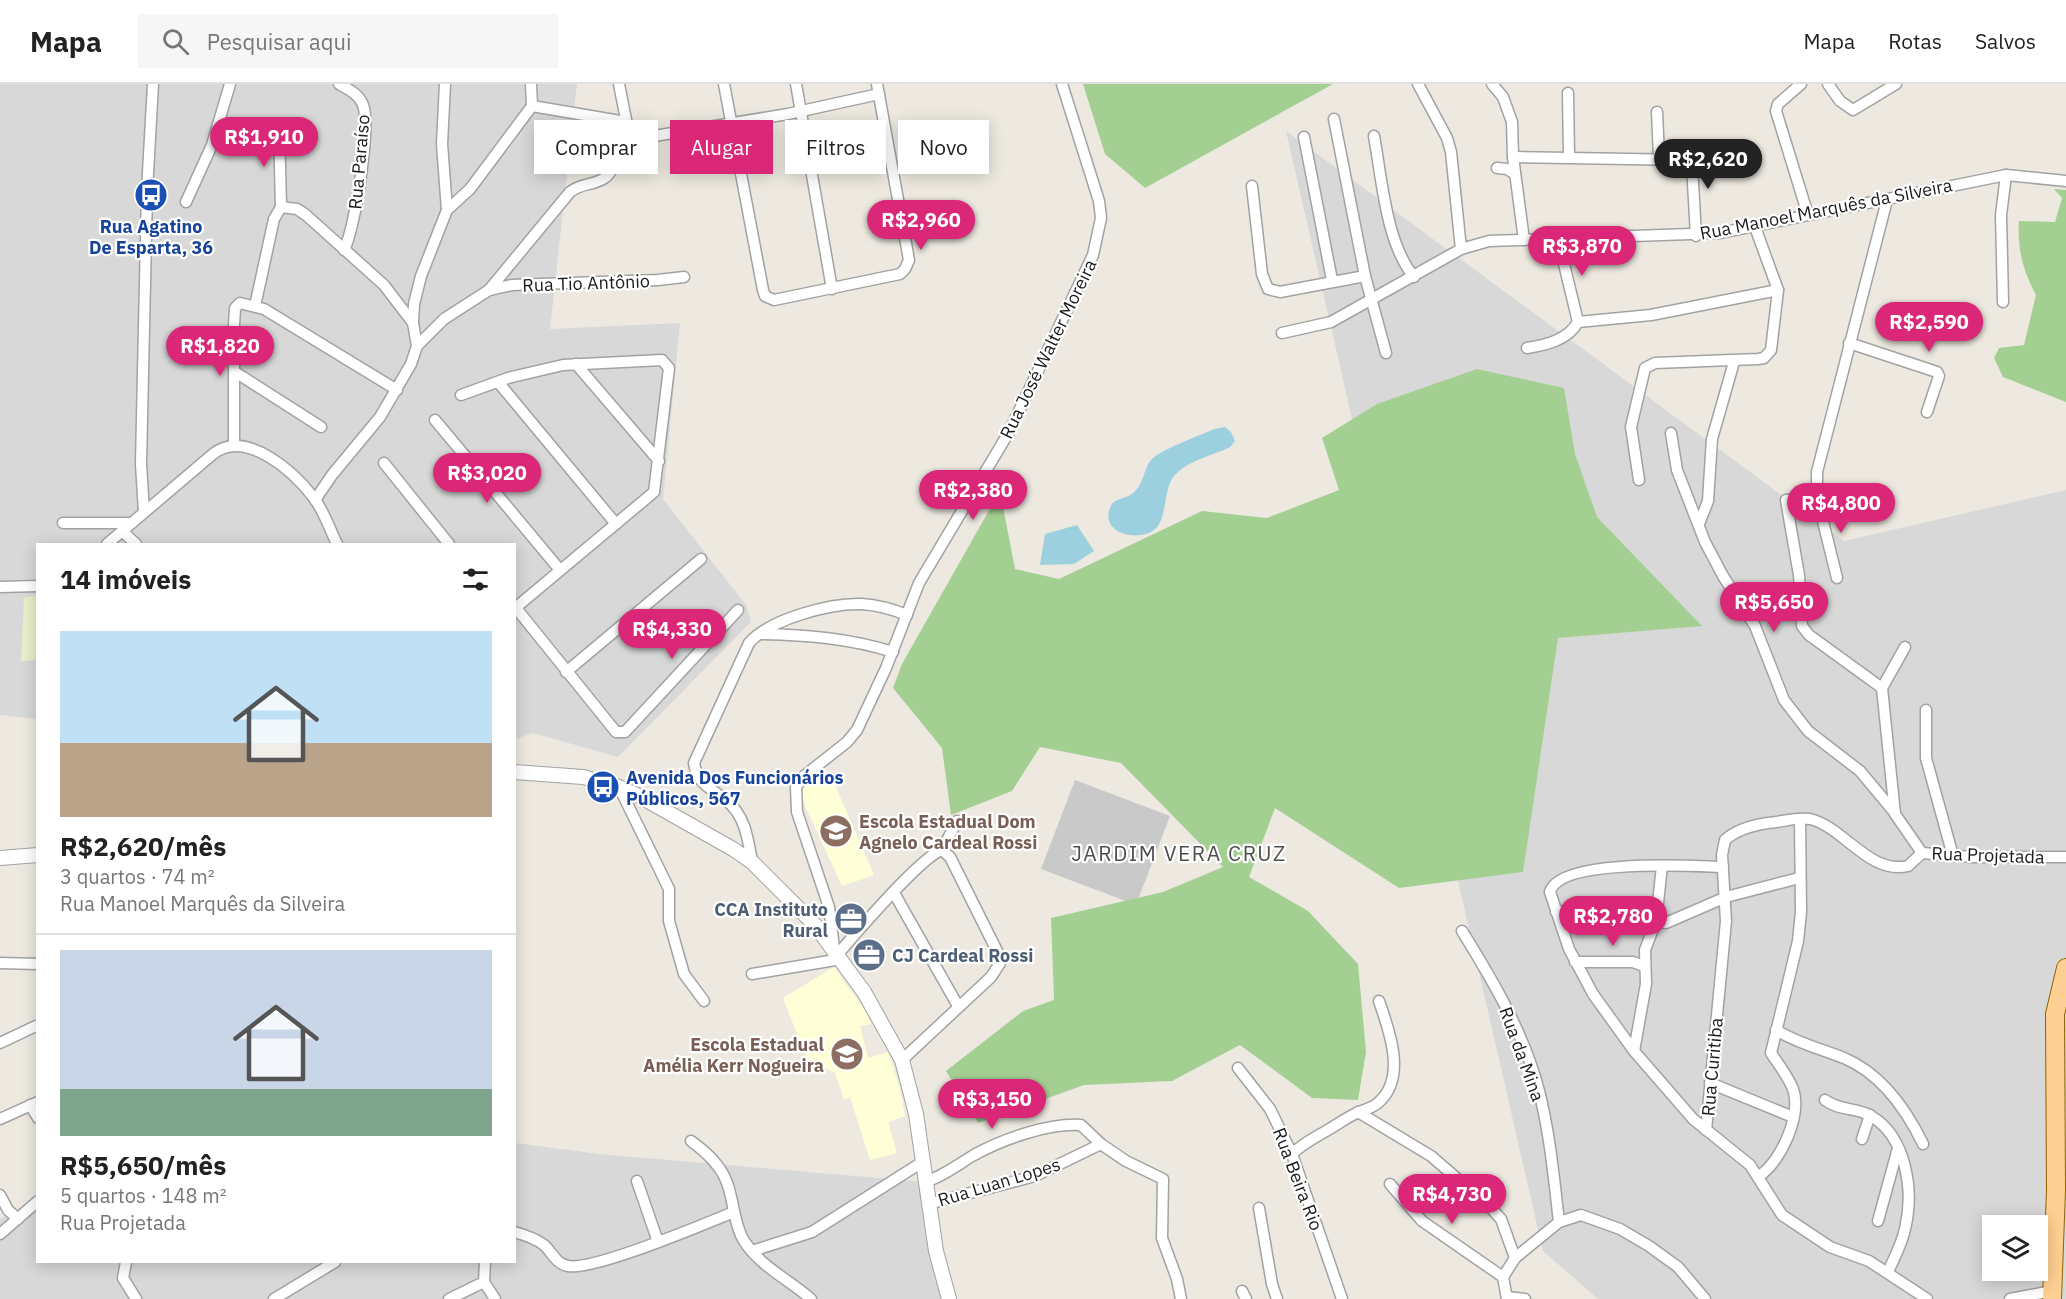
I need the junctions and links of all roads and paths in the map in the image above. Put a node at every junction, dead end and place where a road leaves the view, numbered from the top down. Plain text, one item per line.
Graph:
1 (153, 84) edge
2 (230, 84) edge
3 (339, 84) edge
4 (445, 84) edge
5 (531, 84) edge
6 (619, 84) edge
7 (724, 84) edge
8 (795, 84) edge
9 (1062, 84) edge
10 (1418, 84) edge
11 (1492, 84) edge
12 (1801, 84) edge
13 (1828, 84) edge
14 (1896, 84) edge
15 (878, 89) edge
16 (1568, 93) dead end
17 (532, 106) junction
18 (801, 112) junction
19 (1657, 112) dead end
20 (1335, 119) dead end
21 (614, 120) edge
22 (626, 120) edge
23 (731, 120) edge
24 (745, 120) edge
25 (279, 128) dead end
26 (1374, 136) dead end
27 (1304, 137) dead end
28 (1569, 156) junction
29 (1513, 157) junction
30 (1659, 158) junction
31 (1497, 168) dead end
32 (609, 174) edge
33 (741, 174) edge
34 (1515, 174) junction
35 (2006, 175) junction
36 (2066, 181) edge
37 (1252, 186) dead end
38 (1887, 200) junction
39 (186, 202) dead end
40 (281, 207) junction
41 (447, 210) junction
42 (1808, 215) junction
43 (1755, 227) junction
44 (1696, 236) junction
45 (1558, 239) junction
46 (1524, 240) junction
47 (1461, 249) junction
48 (344, 250) junction
49 (1365, 276) junction
50 (684, 277) dead end
51 (1414, 277) junction
52 (1332, 280) junction
53 (832, 289) junction
54 (489, 290) junction
55 (1778, 290) junction
56 (1371, 298) junction
57 (2003, 302) dead end
58 (255, 306) junction
59 (1578, 322) junction
60 (413, 323) junction
61 (1282, 333) dead end
62 (1849, 343) junction
63 (417, 346) junction
64 (1527, 348) dead end
65 (1386, 353) dead end
66 (1734, 362) junction
67 (576, 364) junction
68 (234, 372) junction
69 (498, 382) junction
70 (397, 390) junction
71 (461, 395) dead end
72 (1927, 412) dead end
73 (435, 420) dead end
74 (321, 427) dead end
75 (1671, 433) dead end
76 (234, 445) junction
77 (659, 461) junction
78 (384, 463) dead end
79 (1639, 480) dead end
80 (1817, 497) junction
81 (315, 500) junction
82 (144, 512) junction
83 (63, 523) dead end
84 (132, 523) junction
85 (616, 524) junction
86 (1699, 524) junction
87 (122, 531) junction
88 (108, 543) edge
89 (135, 543) edge
90 (336, 543) edge
91 (448, 543) edge
92 (701, 559) dead end
93 (560, 570) junction
94 (1837, 578) dead end
95 (36, 586) edge
96 (0, 587) edge
97 (516, 607) edge
98 (516, 609) edge
99 (738, 610) dead end
100 (907, 615) junction
101 (757, 634) junction
102 (1905, 647) dead end
103 (893, 651) junction
104 (566, 672) junction
105 (1882, 688) junction
106 (1926, 710) dead end
107 (516, 772) edge
108 (619, 787) junction
109 (1895, 814) junction
110 (1800, 819) junction
111 (957, 821) dead end
112 (942, 850) junction
113 (1922, 853) junction
114 (36, 855) edge
115 (1953, 856) junction
116 (2066, 857) edge
117 (0, 858) edge
118 (752, 862) junction
119 (1662, 866) junction
120 (1723, 867) junction
121 (1799, 878) junction
122 (894, 893) junction
123 (1726, 897) junction
124 (1657, 909) junction
125 (1556, 912) junction
126 (1656, 921) junction
127 (1462, 931) dead end
128 (838, 954) junction
129 (1575, 962) junction
130 (0, 963) edge
131 (36, 964) edge
132 (1644, 966) junction
133 (2066, 968) edge
134 (752, 974) dead end
135 (704, 1001) dead end
136 (1379, 1001) dead end
137 (958, 1006) junction
138 (36, 1026) edge
139 (1776, 1030) junction
140 (0, 1043) edge
141 (1634, 1051) junction
142 (902, 1060) junction
143 (1238, 1068) dead end
144 (1710, 1083) junction
145 (1825, 1100) dead end
146 (34, 1103) edge
147 (1358, 1112) junction
148 (1870, 1115) junction
149 (1793, 1116) junction
150 (0, 1119) edge
151 (1706, 1130) junction
152 (1862, 1139) dead end
153 (691, 1140) dead end
154 (1101, 1144) junction
155 (1923, 1144) dead end
156 (1898, 1148) junction
157 (1292, 1154) junction
158 (924, 1161) junction
159 (1759, 1176) junction
160 (637, 1181) dead end
161 (925, 1182) junction
162 (1390, 1184) dead end
163 (2061, 1191) edge
164 (0, 1195) edge
165 (36, 1203) edge
166 (928, 1204) junction
167 (1260, 1208) dead end
168 (734, 1212) junction
169 (18, 1219) junction
170 (1878, 1221) dead end
171 (1559, 1222) junction
172 (516, 1233) edge
173 (0, 1234) edge
174 (658, 1242) junction
175 (752, 1251) junction
176 (1515, 1258) junction
177 (126, 1263) edge
178 (333, 1263) edge
179 (485, 1263) edge
180 (1888, 1272) junction
181 (1503, 1277) junction
182 (484, 1282) junction
183 (2052, 1295) edge
184 (1507, 1298) edge
185 (136, 1299) edge
186 (274, 1299) edge
187 (449, 1299) edge
188 (495, 1299) edge
189 (811, 1299) edge
190 (949, 1299) edge
191 (1181, 1299) edge
192 (1277, 1299) edge
193 (1342, 1299) edge
194 (1525, 1299) edge
195 (1705, 1299) edge
196 (1928, 1299) edge
197 (2010, 1299) edge

1 - 82 street
2 - 39 street
3 - 48 street, Rua Paraíso
4 - 41 street
5 - 17 street
6 - 22 street
7 - 23 street
8 - 18 street
9 - 100 street, Rua José Walter Moreira
10 - 47 street
11 - 29 street
12 - 42 street
13 - 14 street
15 - 18 street
15 - 53 street
16 - 28 street
17 - 21 street
17 - 41 street
18 - 24 street
18 - 53 street
19 - 30 street
20 - 49 street
25 - 40 street
26 - 51 street
27 - 52 street
28 - 29 street
28 - 30 street
29 - 34 street
30 - 44 street
31 - 34 street
32 - 54 street
33 - 53 street
34 - 46 street
35 - 36 street, Rua Manoel Marquês da Silveira
35 - 38 street, Rua Manoel Marquês da Silveira
35 - 57 street
37 - 52 street
38 - 42 street, Rua Manoel Marquês da Silveira
38 - 62 street
40 - 48 street
40 - 58 street
41 - 60 street
42 - 43 street, Rua Manoel Marquês da Silveira
43 - 44 street, Rua Manoel Marquês da Silveira
43 - 55 street
44 - 45 street, Rua Manoel Marquês da Silveira
45 - 46 street, Rua Manoel Marquês da Silveira
45 - 59 street
46 - 47 street, Rua Manoel Marquês da Silveira
47 - 51 street, Rua Manoel Marquês da Silveira
48 - 60 street
49 - 52 street
49 - 56 street
50 - 54 street, Rua Tio Antônio
51 - 56 street, Rua Manoel Marquês da Silveira
54 - 63 street
55 - 59 street
55 - 66 street
56 - 61 street, Rua Manoel Marquês da Silveira
56 - 65 street
58 - 68 street
58 - 70 street
59 - 64 street
60 - 63 street
62 - 72 street
62 - 80 street
63 - 70 street
66 - 79 street
66 - 86 street
67 - 69 street
67 - 77 street
67 - 77 street
68 - 74 street
68 - 76 street
69 - 71 street
69 - 85 street
70 - 81 street
73 - 93 street
75 - 86 street, Rua Projetada
76 - 81 street
76 - 82 street
77 - 85 street
78 - 91 street
80 - 94 street
80 - 105 street
81 - 90 street
82 - 84 street
83 - 84 street
84 - 87 street
85 - 93 street
86 - 109 street, Rua Projetada
87 - 88 street
87 - 89 street
92 - 104 street
93 - 97 street
95 - 96 street
98 - 104 street
99 - 104 street
100 - 101 street
100 - 103 street, Rua José Walter Moreira
101 - 103 street
101 - 118 street
102 - 105 street
103 - 128 street, Rua José Walter Moreira
105 - 109 street, Rua Projetada
106 - 115 street
107 - 108 street
108 - 118 street
108 - 135 street
109 - 113 street, Rua Projetada
110 - 113 street
110 - 120 street, Rua Curitiba
110 - 121 street
111 - 112 street
112 - 122 street
112 - 137 street
113 - 115 street, Rua Projetada
114 - 117 street
115 - 116 street, Rua Projetada
118 - 128 street
119 - 120 street
119 - 124 street
119 - 125 street
120 - 123 street, Rua Curitiba
121 - 123 street
121 - 139 street
122 - 128 street
122 - 137 street
123 - 126 street
123 - 144 street, Rua Curitiba
124 - 125 street
124 - 126 street
125 - 129 street, Rua Curitiba
126 - 132 street
127 - 171 street, Rua da Mina
128 - 134 street
128 - 142 street
129 - 132 street
129 - 141 street, Rua Curitiba
130 - 131 street
132 - 141 street
133 - 163 main road
136 - 147 street
137 - 142 street
138 - 140 street
139 - 149 street
139 - 155 street
141 - 151 street, Rua Curitiba
142 - 158 street
143 - 157 street, Rua Beira Rio
144 - 149 street
144 - 151 street, Rua Curitiba
145 - 148 street
146 - 150 street
147 - 157 street
147 - 176 street
148 - 152 street
148 - 156 street
149 - 159 street
151 - 159 street
153 - 168 street
154 - 161 street
154 - 166 street, Rua Luan Lopes
154 - 191 street
156 - 170 street
156 - 180 street
157 - 193 street, Rua Beira Rio
158 - 161 street
158 - 175 street
159 - 180 street
160 - 174 street
161 - 166 street
162 - 181 street
163 - 183 main road
164 - 169 street
165 - 169 street
166 - 190 street
167 - 192 street
168 - 174 street
168 - 175 street
169 - 173 street
171 - 176 street
171 - 195 street
172 - 174 street
175 - 189 street
176 - 181 street
177 - 185 street
178 - 186 street
179 - 182 street
180 - 196 street
181 - 184 street
182 - 187 street
182 - 188 street
183 - 197 street
184 - 194 street

